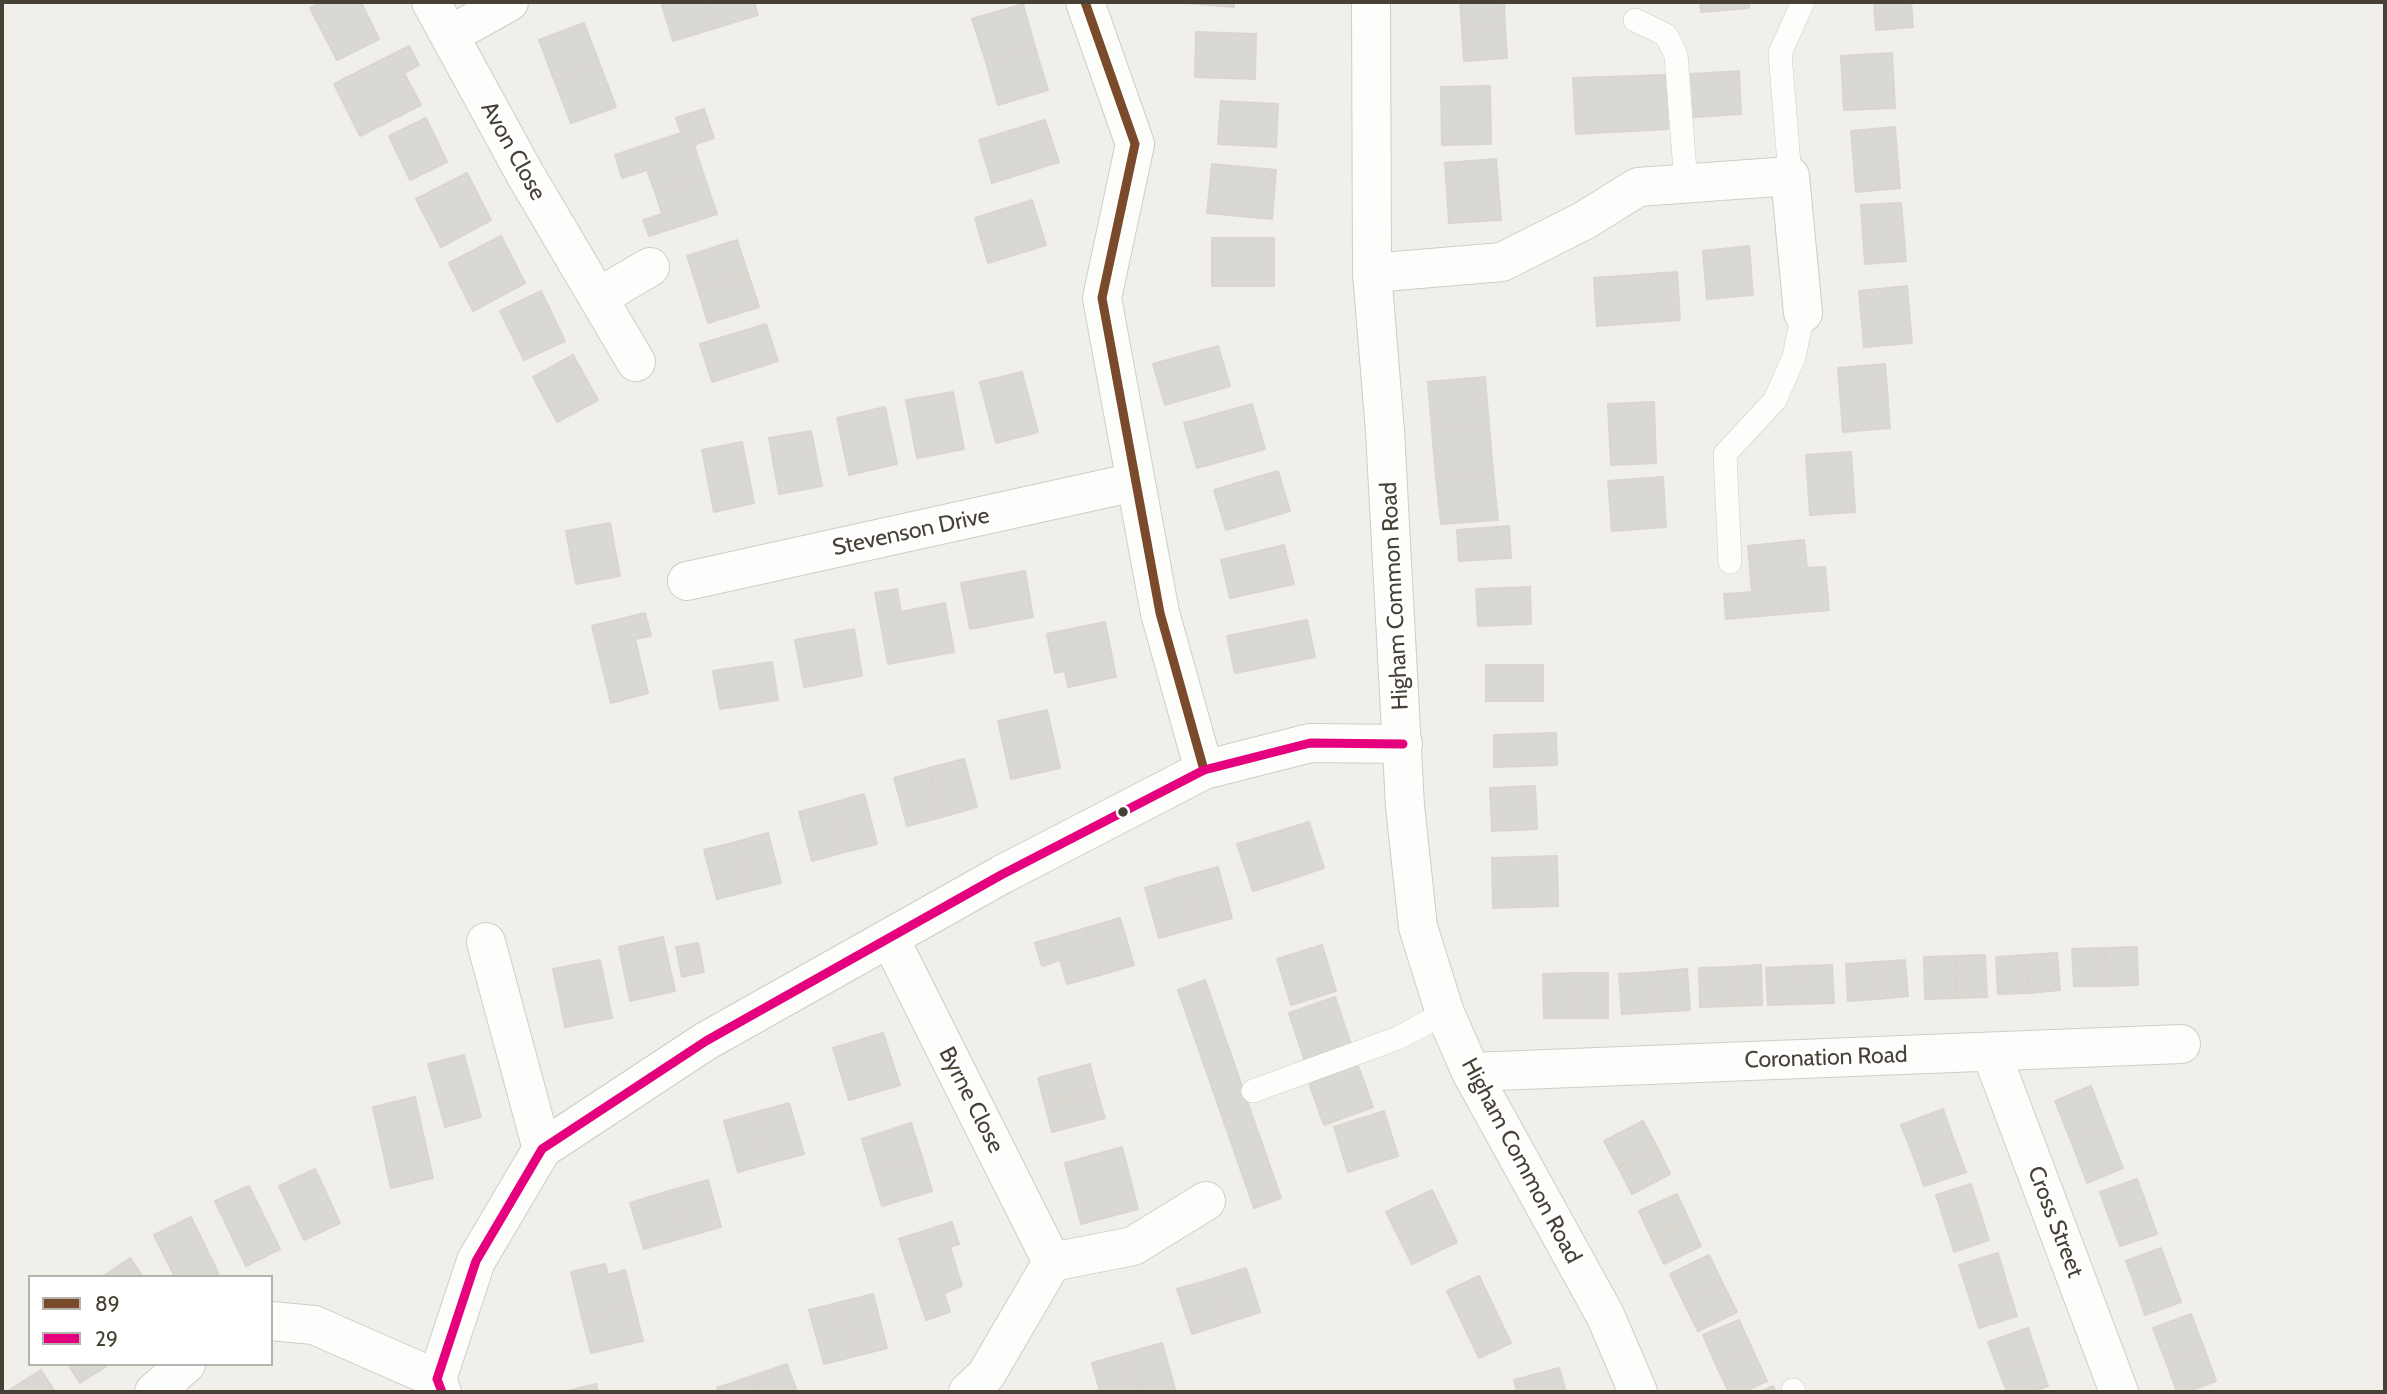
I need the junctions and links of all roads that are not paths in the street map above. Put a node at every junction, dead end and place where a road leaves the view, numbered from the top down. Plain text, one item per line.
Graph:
1 (431, 2) edge
2 (509, 2) edge
3 (1085, 2) edge
4 (1371, 2) edge
5 (1804, 2) edge
6 (1635, 20) dead end
7 (450, 35) junction
8 (1790, 176) junction
9 (1686, 184) junction
10 (650, 267) dead end
11 (1372, 273) junction
12 (599, 297) junction
13 (1803, 313) joint
14 (636, 362) dead end
15 (1135, 482) junction
16 (1730, 562) dead end
17 (687, 581) dead end
18 (1403, 744) junction
19 (1204, 770) junction
20 (890, 939) junction
21 (486, 942) dead end
22 (1444, 1013) junction
23 (2180, 1044) dead end
24 (1991, 1052) junction
25 (1471, 1072) junction
26 (1253, 1090) dead end
27 (542, 1149) junction
28 (1206, 1201) dead end
29 (1052, 1262) junction
30 (273, 1321) edge
31 (184, 1366) edge
32 (440, 1386) edge
33 (154, 1392) edge
34 (968, 1392) edge
35 (1638, 1392) edge
36 (2119, 1392) edge

1 - 7 street, Avon Close
2 - 7 street
3 - 15 street
4 - 11 street, Higham Common Road
5 - 8 lane
6 - 9 lane
7 - 12 street, Avon Close
8 - 9 street
8 - 13 street
9 - 11 street
10 - 12 street
11 - 18 street, Higham Common Road
12 - 14 street, Avon Close
13 - 16 lane
15 - 17 street, Stevenson Drive
15 - 19 street
18 - 19 street
18 - 22 street, Higham Common Road
19 - 20 street
20 - 27 street
20 - 29 street, Byrne Close
21 - 27 street
22 - 25 street, Higham Common Road
22 - 26 lane
23 - 24 street, Coronation Road
24 - 25 street, Coronation Road
24 - 36 street, Cross Street
25 - 35 street, Higham Common Road
27 - 32 street
28 - 29 street
29 - 34 street
30 - 32 street
31 - 33 street

